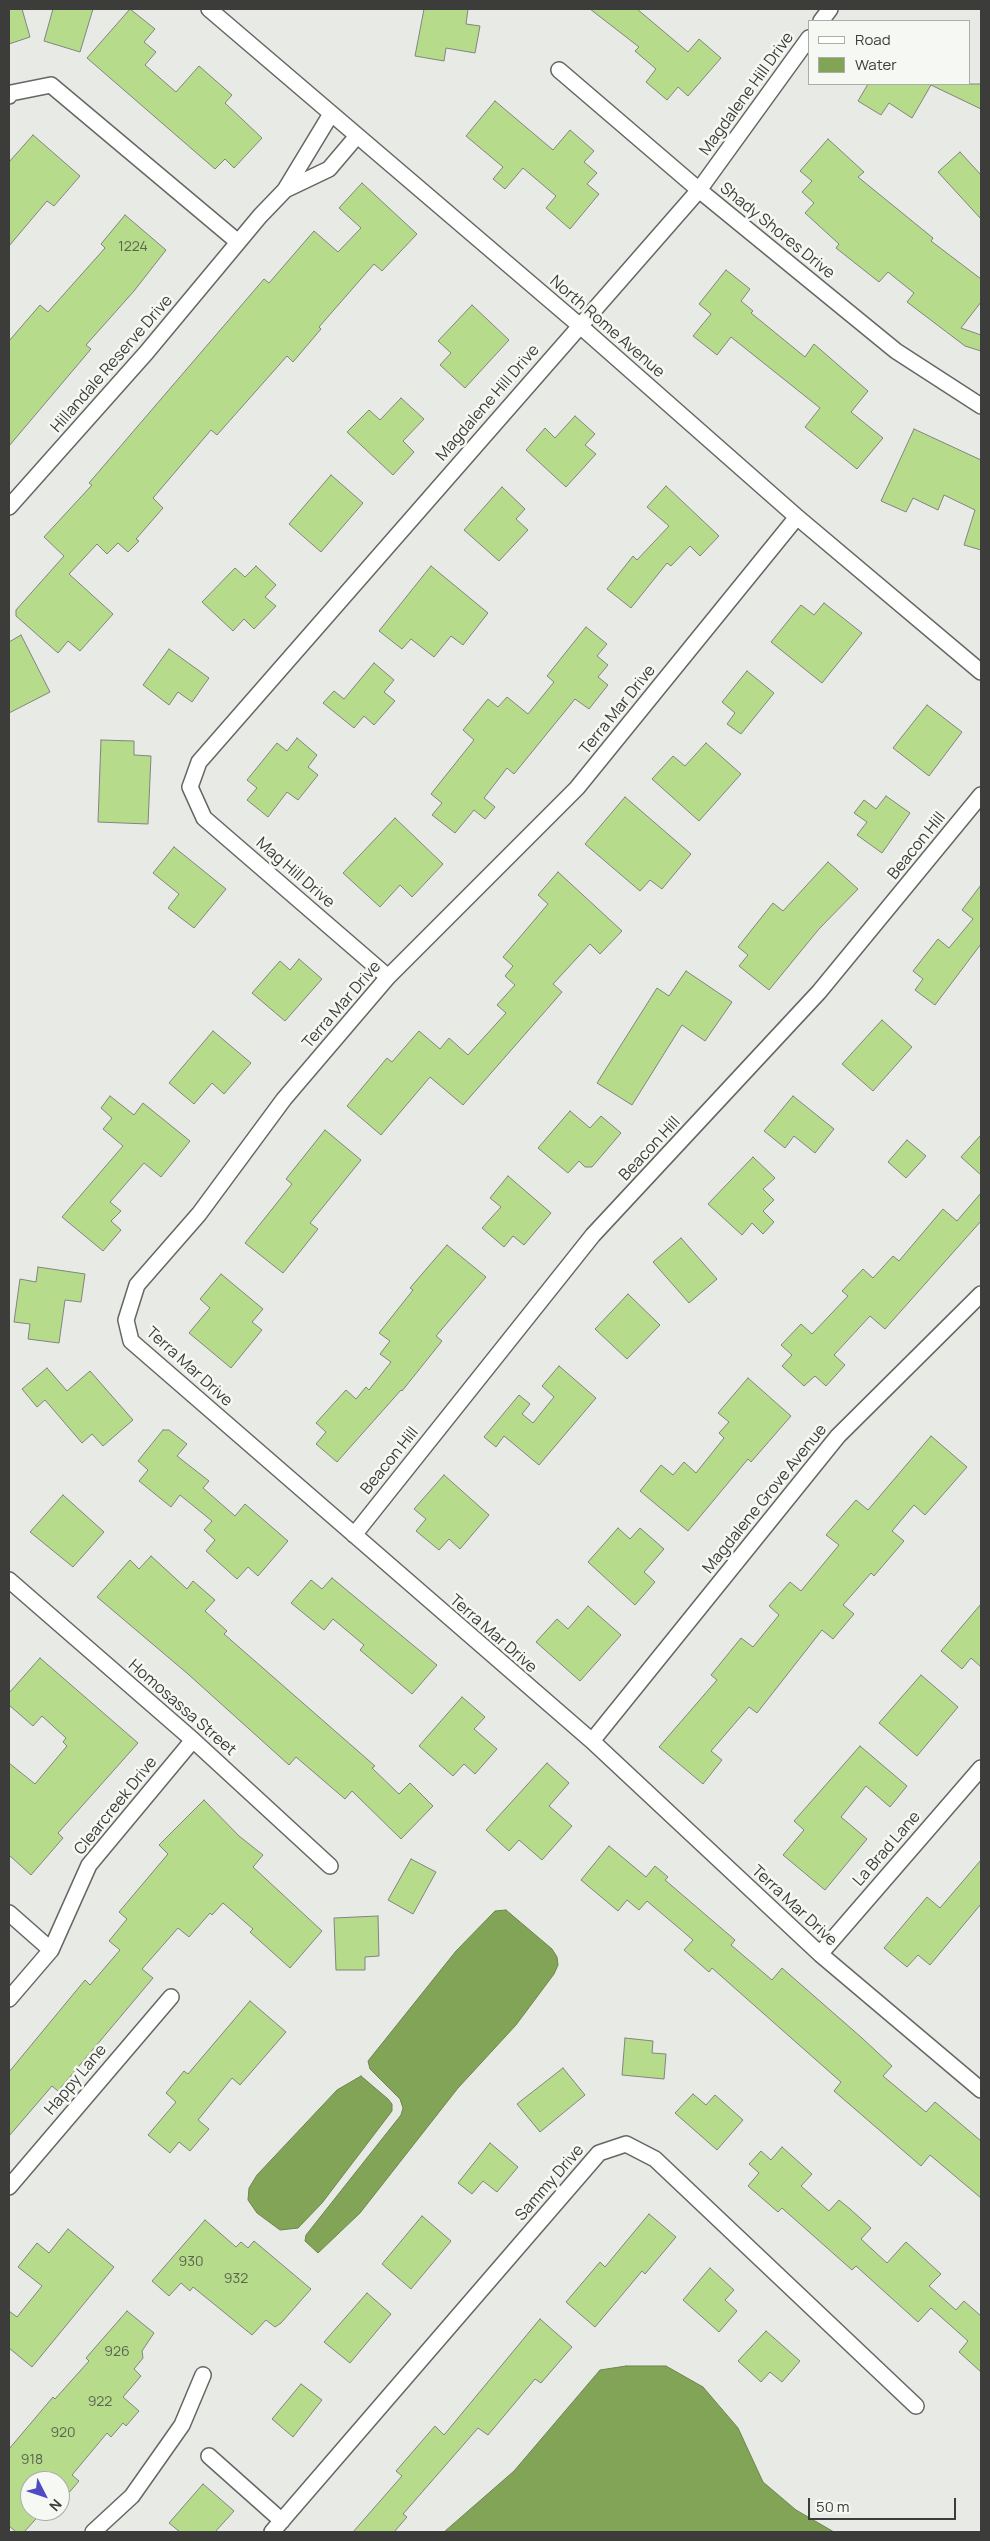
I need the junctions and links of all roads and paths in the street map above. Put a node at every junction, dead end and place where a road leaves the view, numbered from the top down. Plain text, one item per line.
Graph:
1 (209, 9) edge
2 (830, 9) edge
3 (822, 20) edge
4 (808, 39) edge
5 (559, 70) dead end
6 (9, 96) edge
7 (331, 114) junction
8 (358, 136) junction
9 (285, 190) junction
10 (699, 190) junction
11 (238, 242) junction
12 (579, 325) junction
13 (981, 406) edge
14 (9, 507) edge
15 (797, 517) junction
16 (981, 672) edge
17 (190, 787) joint
18 (981, 795) edge
19 (388, 978) junction
20 (981, 1294) edge
21 (354, 1534) junction
22 (9, 1580) edge
23 (193, 1740) junction
24 (592, 1741) junction
25 (981, 1768) edge
26 (330, 1866) dead end
27 (9, 1913) edge
28 (51, 1950) junction
29 (820, 1954) junction
30 (171, 1996) dead end
31 (9, 1999) edge
32 (981, 2090) edge
33 (9, 2187) edge
34 (203, 2375) dead end
35 (916, 2406) dead end
36 (209, 2456) dead end
37 (277, 2527) edge
38 (93, 2532) edge

1 - 7 street, North Rome Avenue
2 - 3 street
4 - 10 street, Magdalene Hill Drive
5 - 10 street, Shady Shores Drive
6 - 11 street
7 - 8 street, North Rome Avenue
7 - 9 street, Hillandale Reserve Drive
8 - 9 street, Hillandale Reserve Drive
8 - 12 street, North Rome Avenue
9 - 11 street, Hillandale Reserve Drive
10 - 12 street, Magdalene Hill Drive
10 - 13 street, Shady Shores Drive
11 - 14 street, Hillandale Reserve Drive
12 - 15 street, North Rome Avenue
12 - 17 street, Magdalene Hill Drive
15 - 16 street, North Rome Avenue
15 - 19 street, Terra Mar Drive
17 - 19 street, Mag Hill Drive
18 - 21 street, Beacon Hill
19 - 21 street, Terra Mar Drive
20 - 24 street, Magdalene Grove Avenue
21 - 24 street, Terra Mar Drive
22 - 23 street, Homosassa Street
23 - 26 street, Homosassa Street
23 - 28 street, Clearcreek Drive
24 - 29 street, Terra Mar Drive
25 - 29 street, La Brad Lane
27 - 28 street
28 - 31 street, Clearcreek Drive
29 - 32 street, Terra Mar Drive
30 - 33 street, Happy Lane
34 - 38 street
35 - 37 street, Sammy Drive
36 - 37 street

